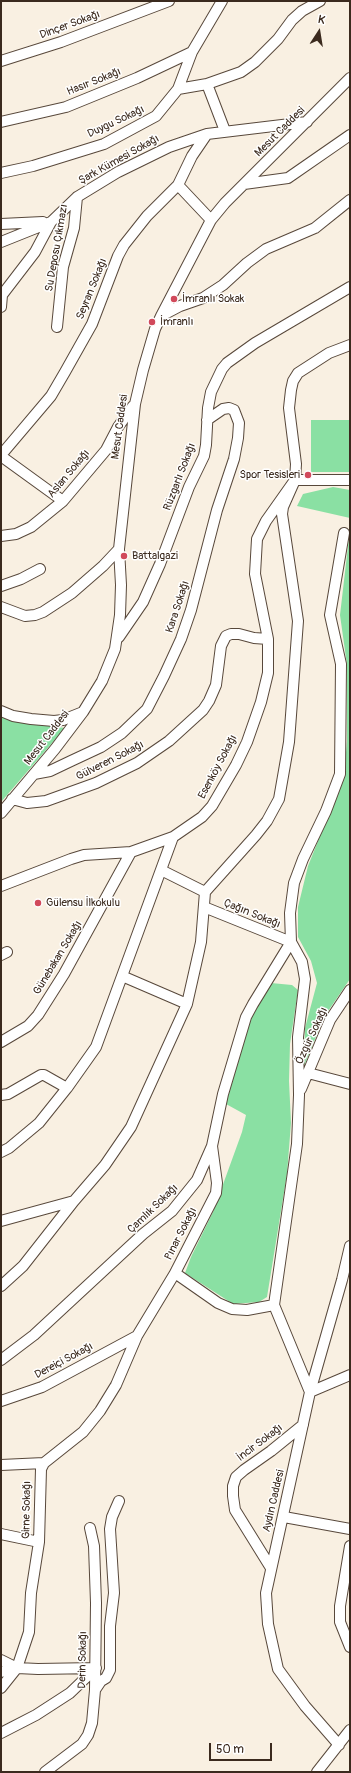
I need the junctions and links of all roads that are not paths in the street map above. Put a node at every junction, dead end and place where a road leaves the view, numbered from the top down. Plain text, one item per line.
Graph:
1 (169, 1) edge
2 (222, 1) edge
3 (320, 1) edge
4 (192, 52) junction
5 (1, 61) edge
6 (350, 78) edge
7 (207, 84) junction
8 (178, 89) junction
9 (1, 122) edge
10 (307, 122) junction
11 (225, 131) junction
12 (207, 134) junction
13 (350, 135) edge
14 (1, 173) edge
15 (178, 184) junction
16 (244, 184) junction
17 (77, 197) junction
18 (350, 200) edge
19 (211, 220) junction
20 (51, 222) junction
21 (1, 224) edge
22 (1, 242) edge
23 (350, 287) edge
24 (1, 295) edge
25 (1, 307) edge
26 (161, 316) junction
27 (57, 327) dead end
28 (350, 345) edge
29 (135, 404) junction
30 (207, 420) junction
31 (1, 456) edge
32 (295, 480) junction
33 (350, 480) edge
34 (63, 501) junction
35 (344, 533) dead end
36 (1, 536) edge
37 (119, 549) junction
38 (40, 568) dead end
39 (1, 586) edge
40 (1, 607) edge
41 (268, 638) junction
42 (118, 639) junction
43 (1, 711) edge
44 (83, 712) junction
45 (34, 774) junction
46 (12, 799) junction
47 (1, 813) edge
48 (173, 837) junction
49 (131, 852) junction
50 (161, 870) junction
51 (1, 886) edge
52 (205, 892) junction
53 (204, 907) junction
54 (292, 942) junction
55 (122, 976) junction
56 (350, 990) edge
57 (187, 1004) junction
58 (1, 1042) edge
59 (308, 1073) junction
60 (350, 1084) edge
61 (67, 1088) junction
62 (1, 1095) edge
63 (299, 1095) junction
64 (212, 1146) junction
65 (1, 1152) edge
66 (74, 1201) junction
67 (1, 1221) edge
68 (350, 1246) edge
69 (175, 1273) junction
70 (346, 1280) edge
71 (1, 1286) edge
72 (274, 1305) junction
73 (137, 1336) junction
74 (1, 1360) edge
75 (350, 1375) edge
76 (310, 1392) junction
77 (1, 1401) edge
78 (303, 1425) junction
79 (44, 1463) junction
80 (1, 1465) edge
81 (119, 1501) dead end
82 (284, 1517) junction
83 (90, 1528) dead end
84 (350, 1529) edge
85 (1, 1534) edge
86 (39, 1542) junction
87 (350, 1546) edge
88 (271, 1568) junction
89 (350, 1594) edge
90 (340, 1606) junction
91 (350, 1646) edge
92 (1, 1660) edge
93 (17, 1668) junction
94 (96, 1668) junction
95 (1, 1672) edge
96 (1, 1688) edge
97 (95, 1690) junction
98 (350, 1730) edge
99 (1, 1733) edge
100 (344, 1742) edge
101 (45, 1772) edge
102 (317, 1772) edge

1 - 5 street, Dinçer Sokağı
2 - 4 street, Duygu Sokağı
3 - 7 street
4 - 8 street, Duygu Sokağı
4 - 9 street, Hasır Sokağı
6 - 10 street, Mesut Caddesi
7 - 8 street
7 - 11 street
8 - 14 street, Duygu Sokağı
10 - 11 street, Şark Kümesi Sokağı
10 - 16 street, Mesut Caddesi
11 - 12 street, Şark Kümesi Sokağı
12 - 15 street, Seyran Sokağı
12 - 17 street, Şark Kümesi Sokağı
13 - 16 street
15 - 19 street
15 - 31 street, Seyran Sokağı
16 - 19 street, Mesut Caddesi
17 - 20 street, Şark Kümesi Sokağı
17 - 27 street, Su Deposu Çıkmazı
18 - 26 street
19 - 26 street, Mesut Caddesi
20 - 21 street
20 - 22 street
20 - 24 street, Şark Kümesi Sokağı
23 - 30 street, Rüzgarlı Sokağı
24 - 25 street, Şark Kümesi Sokağı
26 - 29 street, Mesut Caddesi
28 - 32 street
29 - 34 street, Aslan Sokağı
29 - 37 street, Mesut Caddesi
30 - 42 street, Rüzgarlı Sokağı
30 - 45 street, Kara Sokağı
31 - 34 street
32 - 33 street
32 - 41 street, Esenköy Sokağı
32 - 52 street
34 - 36 street, Aslan Sokağı
35 - 54 street
37 - 40 street
37 - 42 street, Mesut Caddesi
38 - 39 street
41 - 46 street, Gülveren Sokağı
41 - 48 street, Esenköy Sokağı
42 - 44 street, Mesut Caddesi
43 - 44 street
44 - 45 street, Mesut Caddesi
45 - 46 street, Mesut Caddesi
46 - 47 street, Mesut Caddesi
48 - 49 street, Esenköy Sokağı
48 - 50 street
49 - 51 street, Esenköy Sokağı
49 - 58 street, Günebakan Sokağı
50 - 52 street
50 - 55 street
52 - 53 street
53 - 54 street, Çağın Sokağı
53 - 57 street
54 - 63 street
54 - 64 street, Çamlık Sokağı
55 - 57 street
55 - 61 street
56 - 59 street, Özgür Sokağı
57 - 66 street
59 - 60 street
59 - 63 street, Özgür Sokağı
61 - 62 street
61 - 65 street
63 - 72 street
64 - 69 street, Pınar Sokağı
64 - 74 street, Çamlık Sokağı
66 - 67 street
66 - 71 street
68 - 70 street, Aydın Caddesi
69 - 72 street, Pınar Sokağı
69 - 73 street
70 - 76 street, Aydın Caddesi
72 - 76 street
73 - 77 street, Dereiçi Sokağı
73 - 79 street
75 - 76 street
76 - 78 street, Aydın Caddesi
78 - 82 street, Aydın Caddesi
78 - 88 street, İncir Sokağı
79 - 80 street
79 - 86 street, Girne Sokağı
81 - 97 street
82 - 84 street
82 - 88 street, Aydın Caddesi
83 - 94 street, Derin Sokağı
85 - 86 street
86 - 93 street, Girne Sokağı
87 - 90 street
88 - 100 street, Aydın Caddesi
89 - 90 street
90 - 91 street
92 - 93 street
93 - 94 street
93 - 95 street
93 - 96 street, Girne Sokağı
94 - 97 street, Derin Sokağı
94 - 99 street
97 - 101 street, Derin Sokağı
98 - 100 street
100 - 102 street

